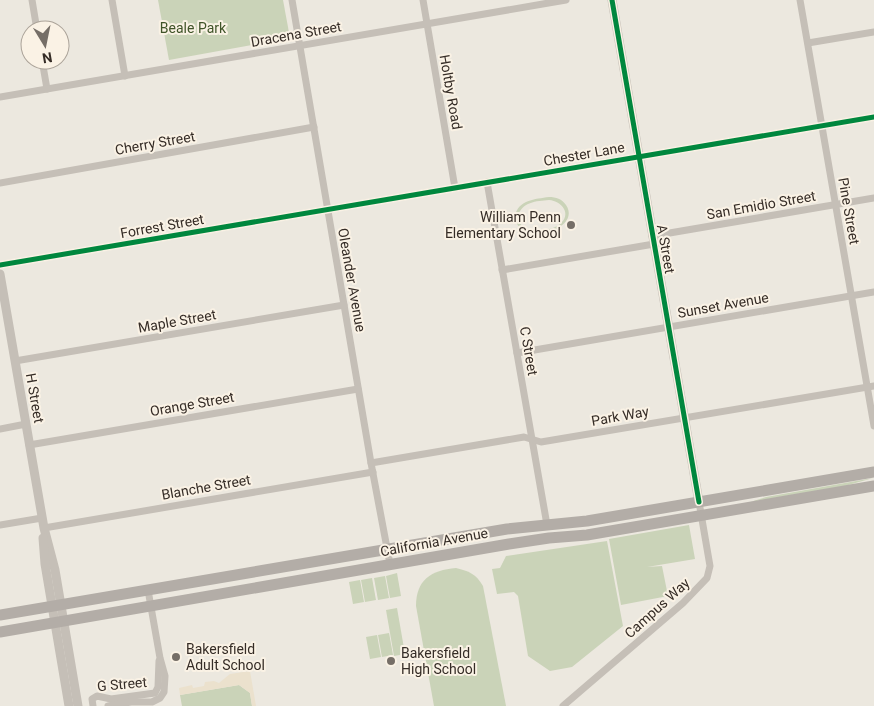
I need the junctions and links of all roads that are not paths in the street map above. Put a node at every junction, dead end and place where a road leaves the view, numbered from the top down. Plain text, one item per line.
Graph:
1 (32, 0) edge
2 (112, 0) edge
3 (292, 0) edge
4 (423, 0) edge
5 (517, 0) edge
6 (566, 0) edge
7 (612, 0) edge
8 (800, 0) edge
9 (519, 8) junction
10 (35, 20) edge
11 (427, 24) junction
12 (874, 32) edge
13 (808, 43) junction
14 (300, 46) junction
15 (44, 70) edge
16 (125, 76) junction
17 (47, 89) junction
18 (0, 97) edge
19 (874, 117) edge
20 (822, 126) junction
21 (314, 128) junction
22 (639, 156) junction
23 (487, 182) junction
24 (0, 183) edge
25 (455, 188) junction
26 (874, 198) edge
27 (835, 205) junction
28 (328, 209) junction
29 (653, 240) junction
30 (0, 265) edge
31 (502, 270) junction
32 (0, 274) edge
33 (874, 292) edge
34 (851, 296) junction
35 (344, 305) junction
36 (668, 327) junction
37 (517, 353) junction
38 (15, 361) junction
39 (870, 386) edge
40 (358, 389) junction
41 (684, 418) junction
42 (26, 424) junction
43 (874, 426) edge
44 (0, 429) edge
45 (533, 439) junction
46 (29, 445) junction
47 (371, 463) junction
48 (373, 472) junction
49 (874, 472) edge
50 (874, 486) edge
51 (699, 502) junction
52 (702, 514) junction
53 (42, 518) junction
54 (0, 525) edge
55 (547, 525) junction
56 (44, 528) junction
57 (387, 549) junction
58 (390, 564) junction
59 (148, 590) junction
60 (57, 606) junction
61 (151, 606) junction
62 (0, 615) edge
63 (59, 622) junction
64 (0, 632) edge
65 (160, 658) junction
66 (69, 706) edge
67 (78, 706) edge
68 (93, 706) edge
69 (108, 706) edge
70 (562, 706) edge

1 - 10 street
2 - 16 street
3 - 14 street, Oleander Avenue
4 - 11 street, Holtby Road
5 - 9 street
6 - 9 street, Dracena Street
7 - 22 street, A Street
8 - 13 street, Pine Street
9 - 11 street, Dracena Street
11 - 14 street, Dracena Street
11 - 25 street, Holtby Road
12 - 13 street
13 - 20 street, Pine Street
14 - 16 street, Dracena Street
14 - 21 street, Oleander Avenue
15 - 17 street
16 - 17 street, Dracena Street
17 - 18 street, Dracena Street
19 - 20 street, Chester Lane
20 - 22 street, Chester Lane
20 - 27 street, Pine Street
21 - 24 street, Cherry Street
21 - 28 street, Oleander Avenue
22 - 23 street, Chester Lane
22 - 29 street, A Street
23 - 25 street, Chester Lane
23 - 31 street, C Street
25 - 28 street, Chester Lane
26 - 27 street, San Emidio Street
27 - 29 street, San Emidio Street
27 - 34 street, Pine Street
28 - 30 street, Forrest Street
28 - 35 street, Oleander Avenue
29 - 31 street, San Emidio Street
29 - 36 street, A Street
31 - 37 street, C Street
32 - 38 street, H Street
33 - 34 street, Sunset Avenue
34 - 36 street, Sunset Avenue
34 - 39 street, Pine Street
35 - 38 street, Maple Street
35 - 40 street, Oleander Avenue
36 - 37 street, Sunset Avenue
36 - 41 street, A Street
37 - 45 street, C Street
38 - 42 street, H Street
39 - 41 street, Park Way
39 - 43 street, Pine Street
40 - 46 street, Orange Street
40 - 47 street, Oleander Avenue
41 - 45 street, Park Way
41 - 51 street, A Street
42 - 44 street
42 - 46 street, H Street
45 - 47 street, Park Way
45 - 55 street, C Street
46 - 53 street, H Street
47 - 48 street, Oleander Avenue
48 - 56 street, Blanche Street
48 - 57 street, Oleander Avenue
49 - 51 main road, California Avenue
50 - 52 main road, California Avenue
51 - 52 street, Campus Way
51 - 55 main road, California Avenue
52 - 58 main road, California Avenue
52 - 70 street, Campus Way
53 - 54 street
53 - 56 street, H Street
55 - 57 main road, California Avenue
56 - 60 street, H Street
57 - 58 street, Oleander Avenue
57 - 59 main road, California Avenue
58 - 61 main road, California Avenue
59 - 60 main road, California Avenue
59 - 61 street, G Street
60 - 62 main road, California Avenue
60 - 63 street, H Street
61 - 63 main road, California Avenue
61 - 65 street, G Street
63 - 64 main road, California Avenue
63 - 66 street, H Street
63 - 67 street, H Street
65 - 68 street, G Street
65 - 69 street, G Street

